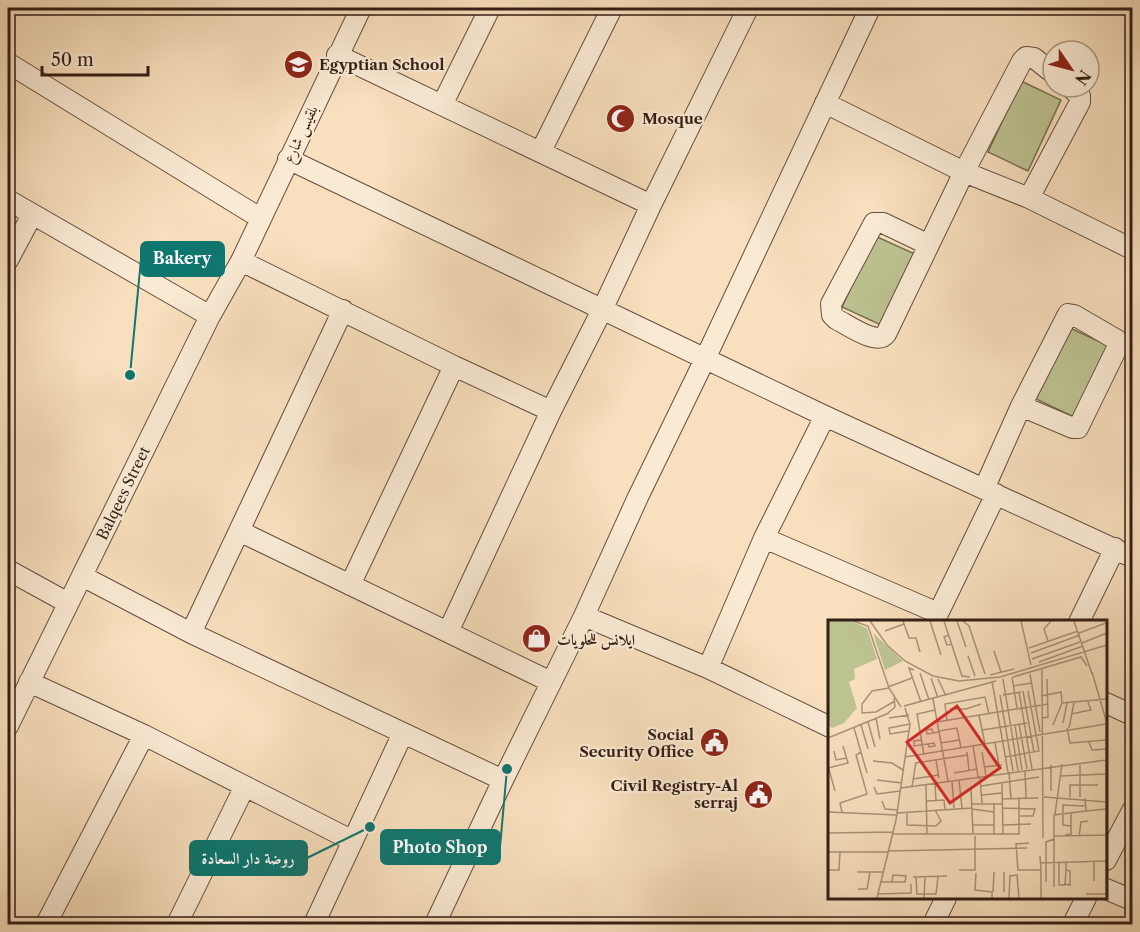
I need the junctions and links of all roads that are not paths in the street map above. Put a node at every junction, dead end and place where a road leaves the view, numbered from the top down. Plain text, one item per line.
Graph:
1 (361, 8) edge
2 (490, 8) edge
3 (612, 8) edge
4 (870, 8) edge
5 (742, 10) edge
6 (337, 55) junction
7 (8, 63) edge
8 (1041, 64) edge
9 (1080, 99) edge
10 (825, 103) junction
11 (442, 105) junction
12 (541, 151) junction
13 (288, 159) junction
14 (964, 172) junction
15 (1029, 198) junction
16 (8, 200) edge
17 (651, 204) junction
18 (32, 215) junction
19 (260, 218) junction
20 (929, 245) junction
21 (1132, 249) edge
22 (8, 260) edge
23 (241, 261) junction
24 (603, 308) junction
25 (343, 310) junction
26 (210, 316) junction
27 (706, 357) junction
28 (454, 366) junction
29 (1021, 406) junction
30 (551, 411) junction
31 (825, 416) junction
32 (990, 491) junction
33 (239, 531) junction
34 (764, 538) junction
35 (1124, 552) edge
36 (8, 570) edge
37 (82, 576) junction
38 (350, 585) junction
39 (68, 603) junction
40 (584, 616) junction
41 (936, 617) edge
42 (1080, 620) edge
43 (448, 632) junction
44 (191, 633) junction
45 (708, 668) junction
46 (29, 682) junction
47 (551, 682) junction
48 (1107, 703) edge
49 (1132, 715) edge
50 (8, 726) edge
51 (828, 726) edge
52 (403, 733) junction
53 (144, 735) junction
54 (503, 780) junction
55 (245, 786) junction
56 (1132, 811) edge
57 (354, 841) junction
58 (1107, 858) edge
59 (1107, 888) edge
60 (945, 899) edge
61 (1085, 899) edge
62 (1132, 900) edge
63 (46, 924) edge
64 (177, 924) edge
65 (314, 924) edge
66 (435, 924) edge
67 (933, 924) edge
68 (1073, 924) edge

1 - 6 street, بلقيس شارع
2 - 11 street
3 - 12 street
4 - 10 street
5 - 17 street
6 - 11 street
6 - 13 street, بلقيس شارع
7 - 19 street
8 - 14 street
9 - 15 street
10 - 14 street
10 - 27 street
11 - 12 street
12 - 17 street
13 - 19 street, بلقيس شارع
13 - 24 street
14 - 15 street
14 - 20 street
15 - 21 street
16 - 18 street
17 - 24 street
18 - 22 street
18 - 26 street
19 - 23 street, بلقيس شارع
20 - 20 street
23 - 25 street
23 - 26 street, Balqees Street
24 - 27 street
24 - 30 street
25 - 28 street
25 - 33 street
26 - 37 street, Balqees Street
27 - 31 street
27 - 40 street
28 - 30 street
28 - 38 street
29 - 29 street
29 - 32 street
30 - 43 street
31 - 32 street
31 - 34 street
32 - 35 street
32 - 41 street
33 - 38 street
33 - 44 street
34 - 41 street
34 - 45 street
35 - 42 street
36 - 39 street
37 - 39 street, Balqees Street
37 - 44 street
38 - 43 street
39 - 46 street, Balqees Street
40 - 45 street
40 - 47 street
43 - 47 street
44 - 52 street
45 - 51 street
46 - 50 street, Balqees Street
46 - 53 street
47 - 54 street
48 - 49 street
52 - 54 street
52 - 57 street
53 - 55 street
53 - 63 street
54 - 66 street
55 - 57 street
55 - 64 street
56 - 58 street
57 - 65 street
59 - 62 street
60 - 67 street
61 - 68 street

